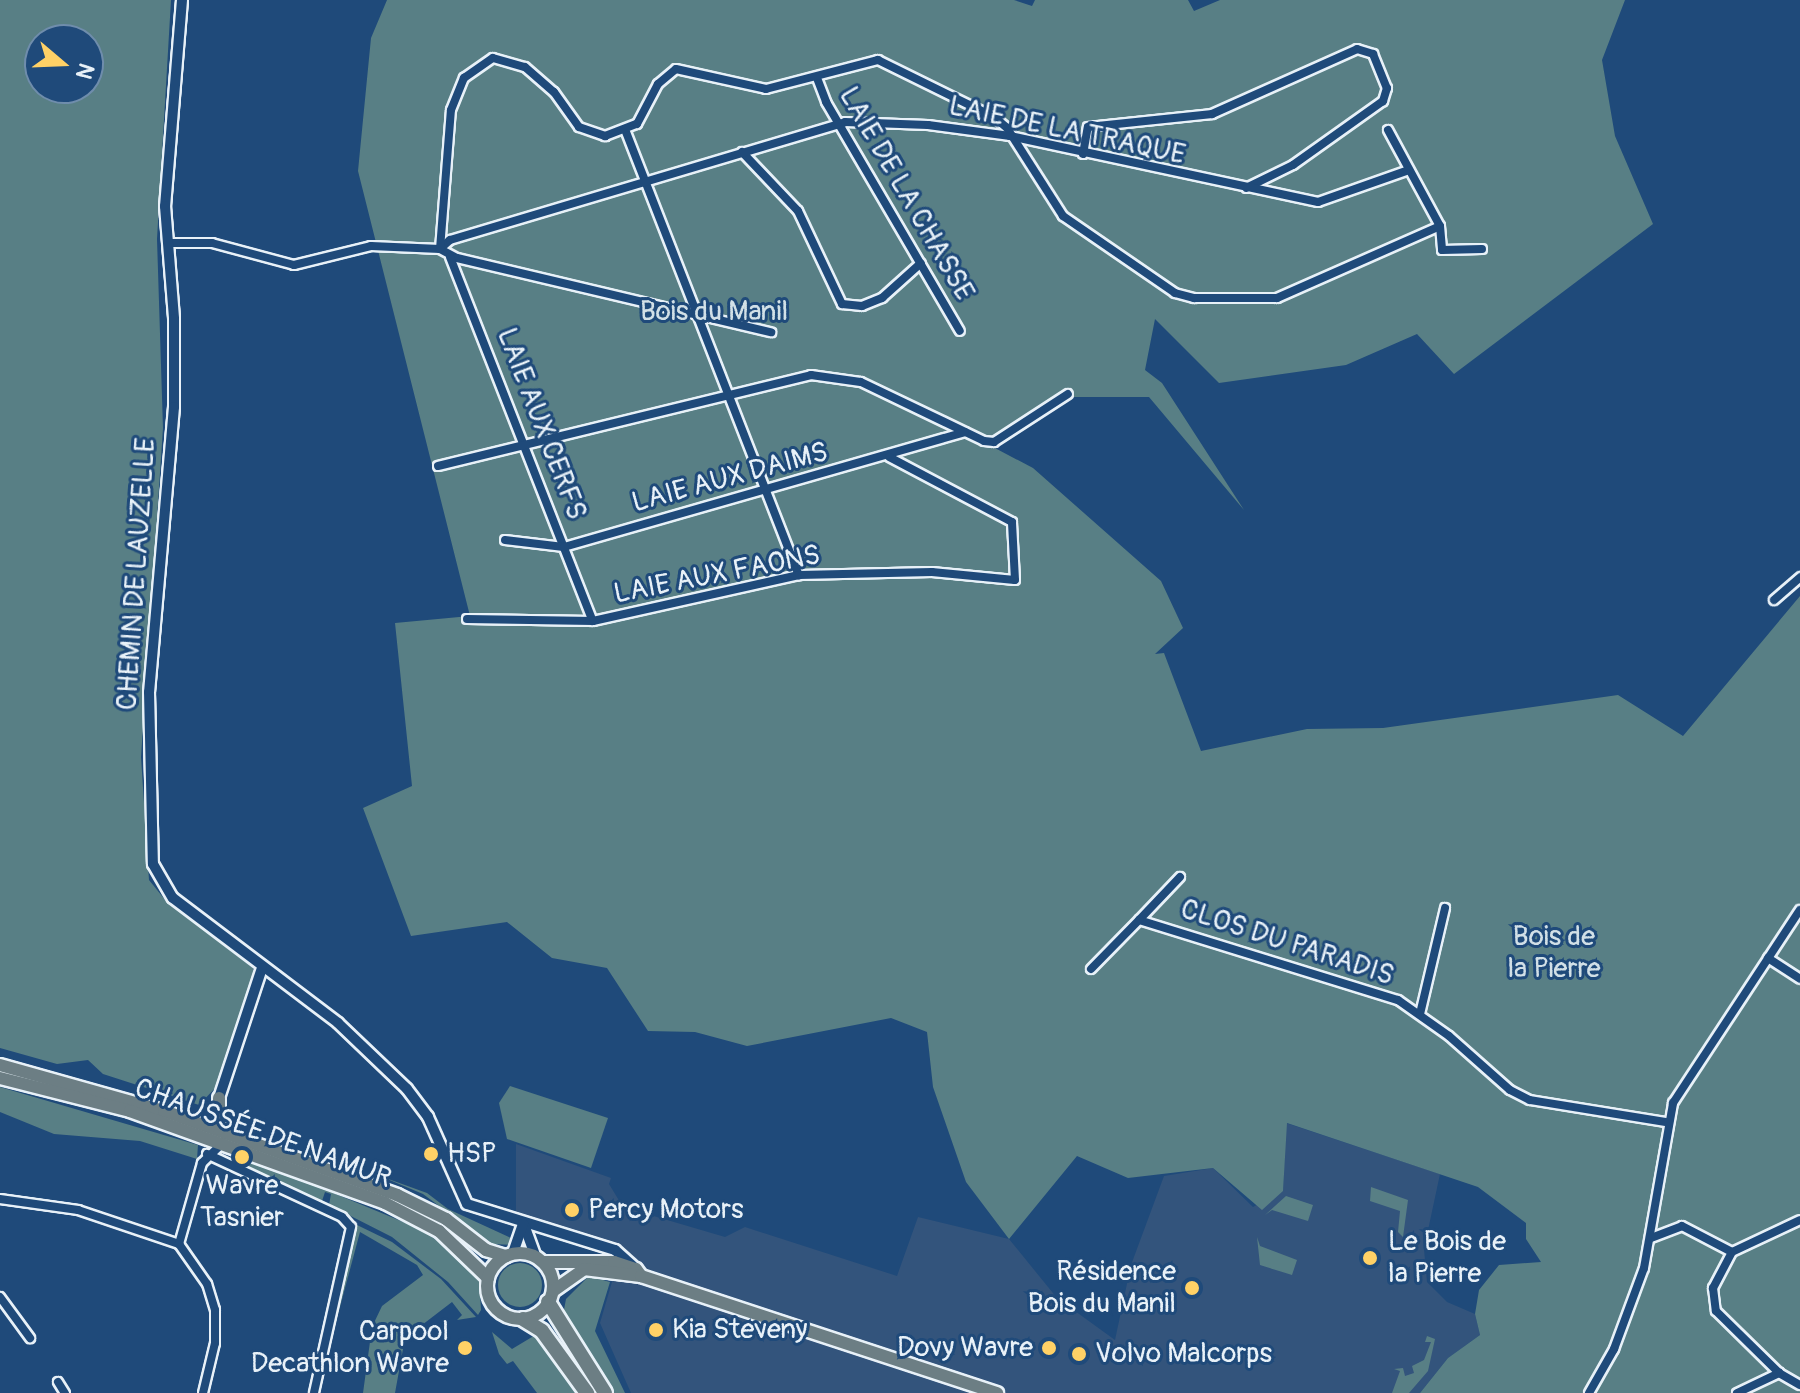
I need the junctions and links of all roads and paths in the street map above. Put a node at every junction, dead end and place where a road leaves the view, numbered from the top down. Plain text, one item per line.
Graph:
1 (182, 0) edge
2 (817, 78) junction
3 (842, 123) junction
4 (1388, 130) dead end
5 (626, 132) junction
6 (1010, 136) junction
7 (742, 152) junction
8 (1083, 154) junction
9 (1409, 170) junction
10 (645, 181) junction
11 (1245, 188) junction
12 (1440, 226) junction
13 (168, 243) junction
14 (440, 249) junction
15 (1482, 249) dead end
16 (921, 263) junction
17 (697, 314) junction
18 (960, 331) dead end
19 (771, 332) dead end
20 (728, 394) junction
21 (1068, 394) dead end
22 (965, 432) junction
23 (525, 446) junction
24 (889, 457) junction
25 (438, 466) dead end
26 (764, 490) junction
27 (505, 540) dead end
28 (564, 547) junction
29 (799, 575) junction
30 (1800, 577) edge
31 (1774, 600) dead end
32 (467, 619) dead end
33 (593, 621) junction
34 (1180, 877) dead end
35 (1445, 908) dead end
36 (1800, 910) edge
37 (1139, 920) junction
38 (1768, 958) junction
39 (262, 968) junction
40 (1091, 969) dead end
41 (1800, 979) edge
42 (1420, 1014) junction
43 (0, 1065) edge
44 (0, 1078) edge
45 (219, 1098) junction
46 (1666, 1122) junction
47 (199, 1128) junction
48 (221, 1136) junction
49 (207, 1154) junction
50 (0, 1199) edge
51 (1800, 1220) edge
52 (523, 1222) junction
53 (1651, 1238) junction
54 (179, 1244) junction
55 (1732, 1252) junction
56 (509, 1255) junction
57 (540, 1259) junction
58 (638, 1272) junction
59 (488, 1278) junction
60 (0, 1297) edge
61 (550, 1297) junction
62 (523, 1319) junction
63 (30, 1338) dead end
64 (1779, 1373) junction
65 (58, 1382) dead end
66 (1800, 1385) edge
67 (65, 1393) edge
68 (203, 1393) edge
69 (314, 1393) edge
70 (587, 1393) edge
71 (605, 1393) edge
72 (997, 1393) edge
73 (1589, 1393) edge
74 (1737, 1393) edge

1 - 13 street, CHEMIN DE LAUZELLE
2 - 3 street, LAIE DE LA CHASSE
2 - 5 street
2 - 6 street
3 - 6 street, LAIE DE LA TRAQUE
3 - 7 street, LAIE DE LA TRAQUE
3 - 16 street, LAIE DE LA CHASSE
4 - 9 street
5 - 10 street
5 - 14 street
6 - 8 street, LAIE DE LA TRAQUE
6 - 12 street
7 - 10 street, LAIE DE LA TRAQUE
7 - 16 street
8 - 11 street, LAIE DE LA TRAQUE
8 - 11 street
9 - 11 street, LAIE DE LA TRAQUE
9 - 12 street
10 - 14 street, LAIE DE LA TRAQUE
10 - 17 street
12 - 15 street
13 - 14 street
13 - 39 street, CHEMIN DE LAUZELLE
14 - 17 street
14 - 23 street, LAIE AUX CERFS
16 - 18 street, LAIE DE LA CHASSE
17 - 19 street
17 - 20 street
20 - 22 street
20 - 23 street
20 - 26 street
21 - 22 street
22 - 24 street, LAIE AUX DAIMS
23 - 25 street
23 - 28 street, LAIE AUX CERFS
24 - 26 street, LAIE AUX DAIMS
24 - 29 street, LAIE AUX FAONS
26 - 28 street, LAIE AUX DAIMS
26 - 29 street
27 - 28 street, LAIE AUX DAIMS
28 - 33 street, LAIE AUX CERFS
29 - 33 street, LAIE AUX FAONS
30 - 31 street
32 - 33 street, LAIE AUX FAONS
34 - 37 street, CLOS DU PARADIS
35 - 42 street, CLOS DU PARADIS
36 - 38 street
37 - 40 street, CLOS DU PARADIS
37 - 42 street, CLOS DU PARADIS
38 - 41 street
38 - 46 street
39 - 45 street
39 - 52 street, CHEMIN DE LAUZELLE
42 - 46 street, CLOS DU PARADIS
43 - 47 main road, CHAUSSÉE DE NAMUR
44 - 47 main road, CHAUSSÉE DE NAMUR
45 - 47 main road
45 - 48 main road
46 - 53 street
47 - 48 main road, CHAUSSÉE DE NAMUR
47 - 49 street
48 - 49 street
48 - 56 main road, CHAUSSÉE DE NAMUR
48 - 59 main road, CHAUSSÉE DE NAMUR
49 - 54 street
49 - 69 street
50 - 54 street
51 - 55 street
52 - 56 street
52 - 57 street
52 - 58 street, CHEMIN DE LAUZELLE
53 - 55 street
53 - 73 street
54 - 68 street
55 - 64 street
56 - 57 main road, CHAUSSÉE DE NAMUR
56 - 59 main road
57 - 58 main road, CHAUSSÉE DE NAMUR
57 - 61 main road
58 - 61 main road, CHAUSSÉE DE NAMUR
58 - 72 main road, CHAUSSÉE DE NAMUR
59 - 62 main road, CHAUSSÉE DE NAMUR
60 - 63 street
61 - 62 main road, CHAUSSÉE DE NAMUR
61 - 71 highway
62 - 70 highway
64 - 66 street
64 - 74 street
65 - 67 street

